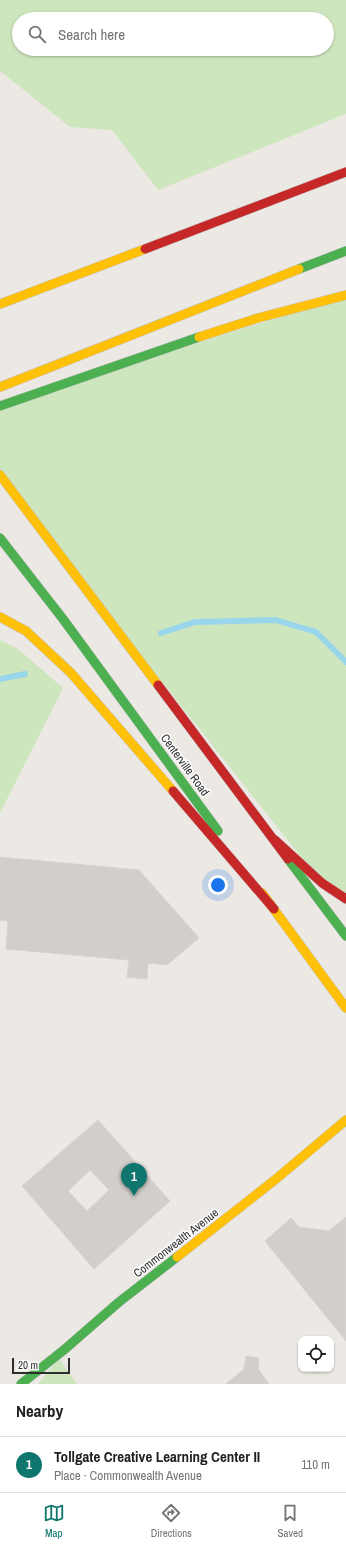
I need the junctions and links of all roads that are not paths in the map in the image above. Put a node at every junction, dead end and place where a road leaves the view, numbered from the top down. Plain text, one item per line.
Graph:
1 (346, 167) edge
2 (346, 172) edge
3 (333, 176) junction
4 (346, 251) edge
5 (346, 295) edge
6 (0, 304) edge
7 (0, 387) edge
8 (4, 404) edge
9 (0, 476) edge
10 (0, 538) edge
11 (0, 617) edge
12 (275, 840) junction
13 (346, 899) edge
14 (274, 909) junction
15 (346, 936) edge
16 (346, 1008) edge
17 (346, 1120) edge
18 (21, 1384) edge

1 - 3 main road
2 - 3 main road
3 - 6 main road
4 - 7 main road
5 - 8 main road
9 - 12 main road
10 - 14 main road, Centerville Road
11 - 14 main road
12 - 13 main road
12 - 15 main road
14 - 16 main road, Centerville Road
17 - 18 main road, Commonwealth Avenue

